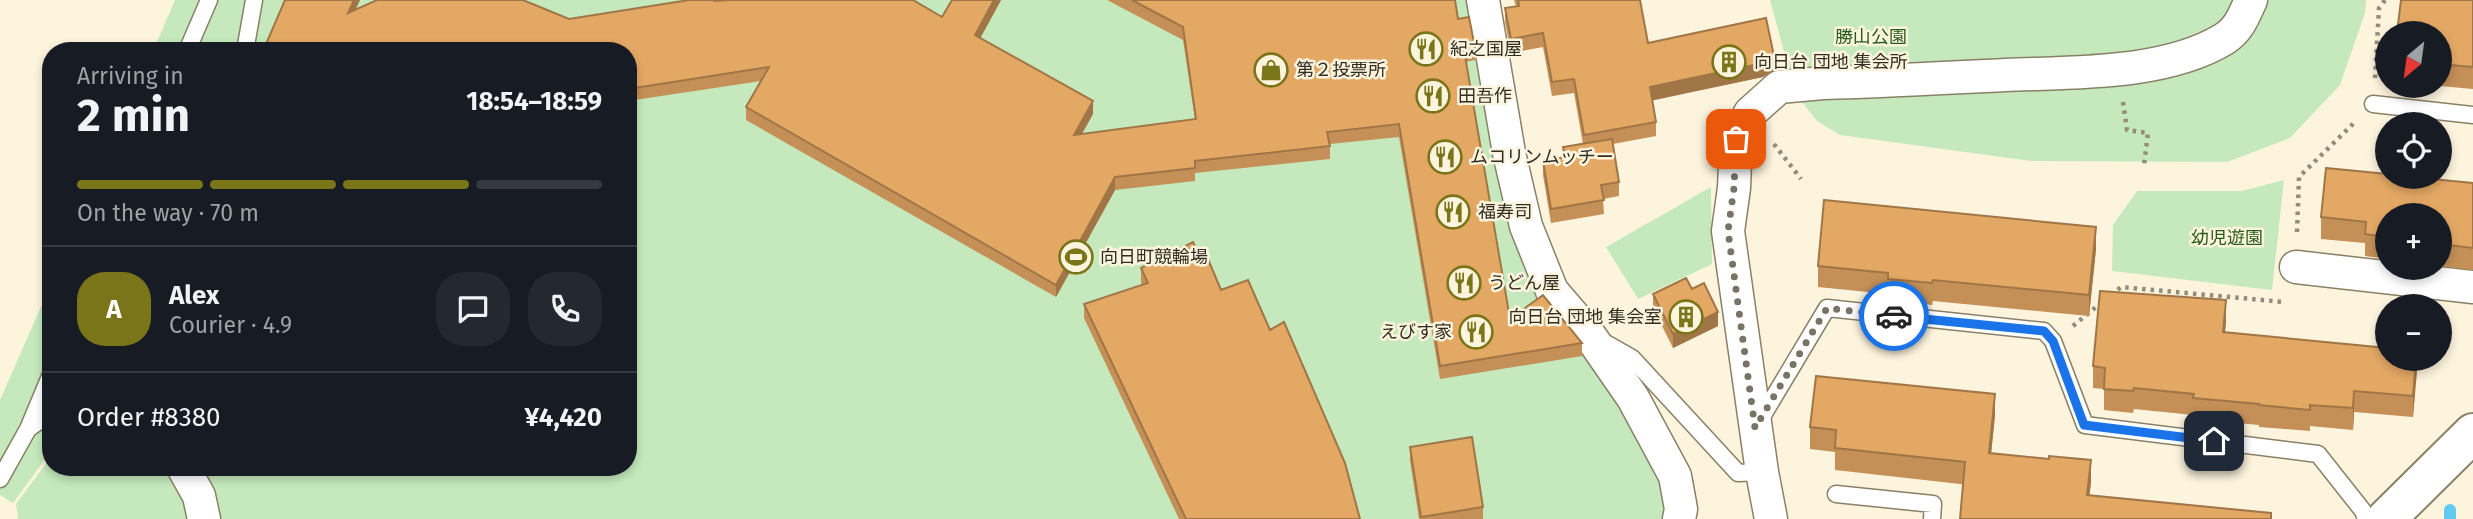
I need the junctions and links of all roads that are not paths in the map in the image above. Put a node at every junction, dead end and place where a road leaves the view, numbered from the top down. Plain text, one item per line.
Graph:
1 (209, 0) edge
2 (254, 0) edge
3 (1483, 0) edge
4 (2251, 0) edge
5 (191, 42) edge
6 (247, 42) edge
7 (2373, 104) road end
8 (2473, 115) edge
9 (2296, 267) road end
10 (2473, 287) edge
11 (1587, 333) junction
12 (42, 396) edge
13 (42, 419) edge
14 (1755, 428) junction
15 (28, 429) junction
16 (2473, 433) edge
17 (1762, 472) junction
18 (188, 476) edge
19 (0, 479) edge
20 (1836, 494) dead end
21 (204, 519) edge
22 (1679, 519) edge
23 (1771, 519) edge
24 (1932, 519) edge
25 (2366, 519) edge
26 (2386, 519) edge

1 - 5 lane
2 - 6 lane
3 - 11 street
4 - 14 street
7 - 8 lane
9 - 10 street
11 - 17 lane
11 - 22 street
12 - 15 lane
13 - 15 lane
14 - 17 street
14 - 25 lane
15 - 19 lane
16 - 26 main road
17 - 23 street
18 - 21 street
20 - 24 lane

